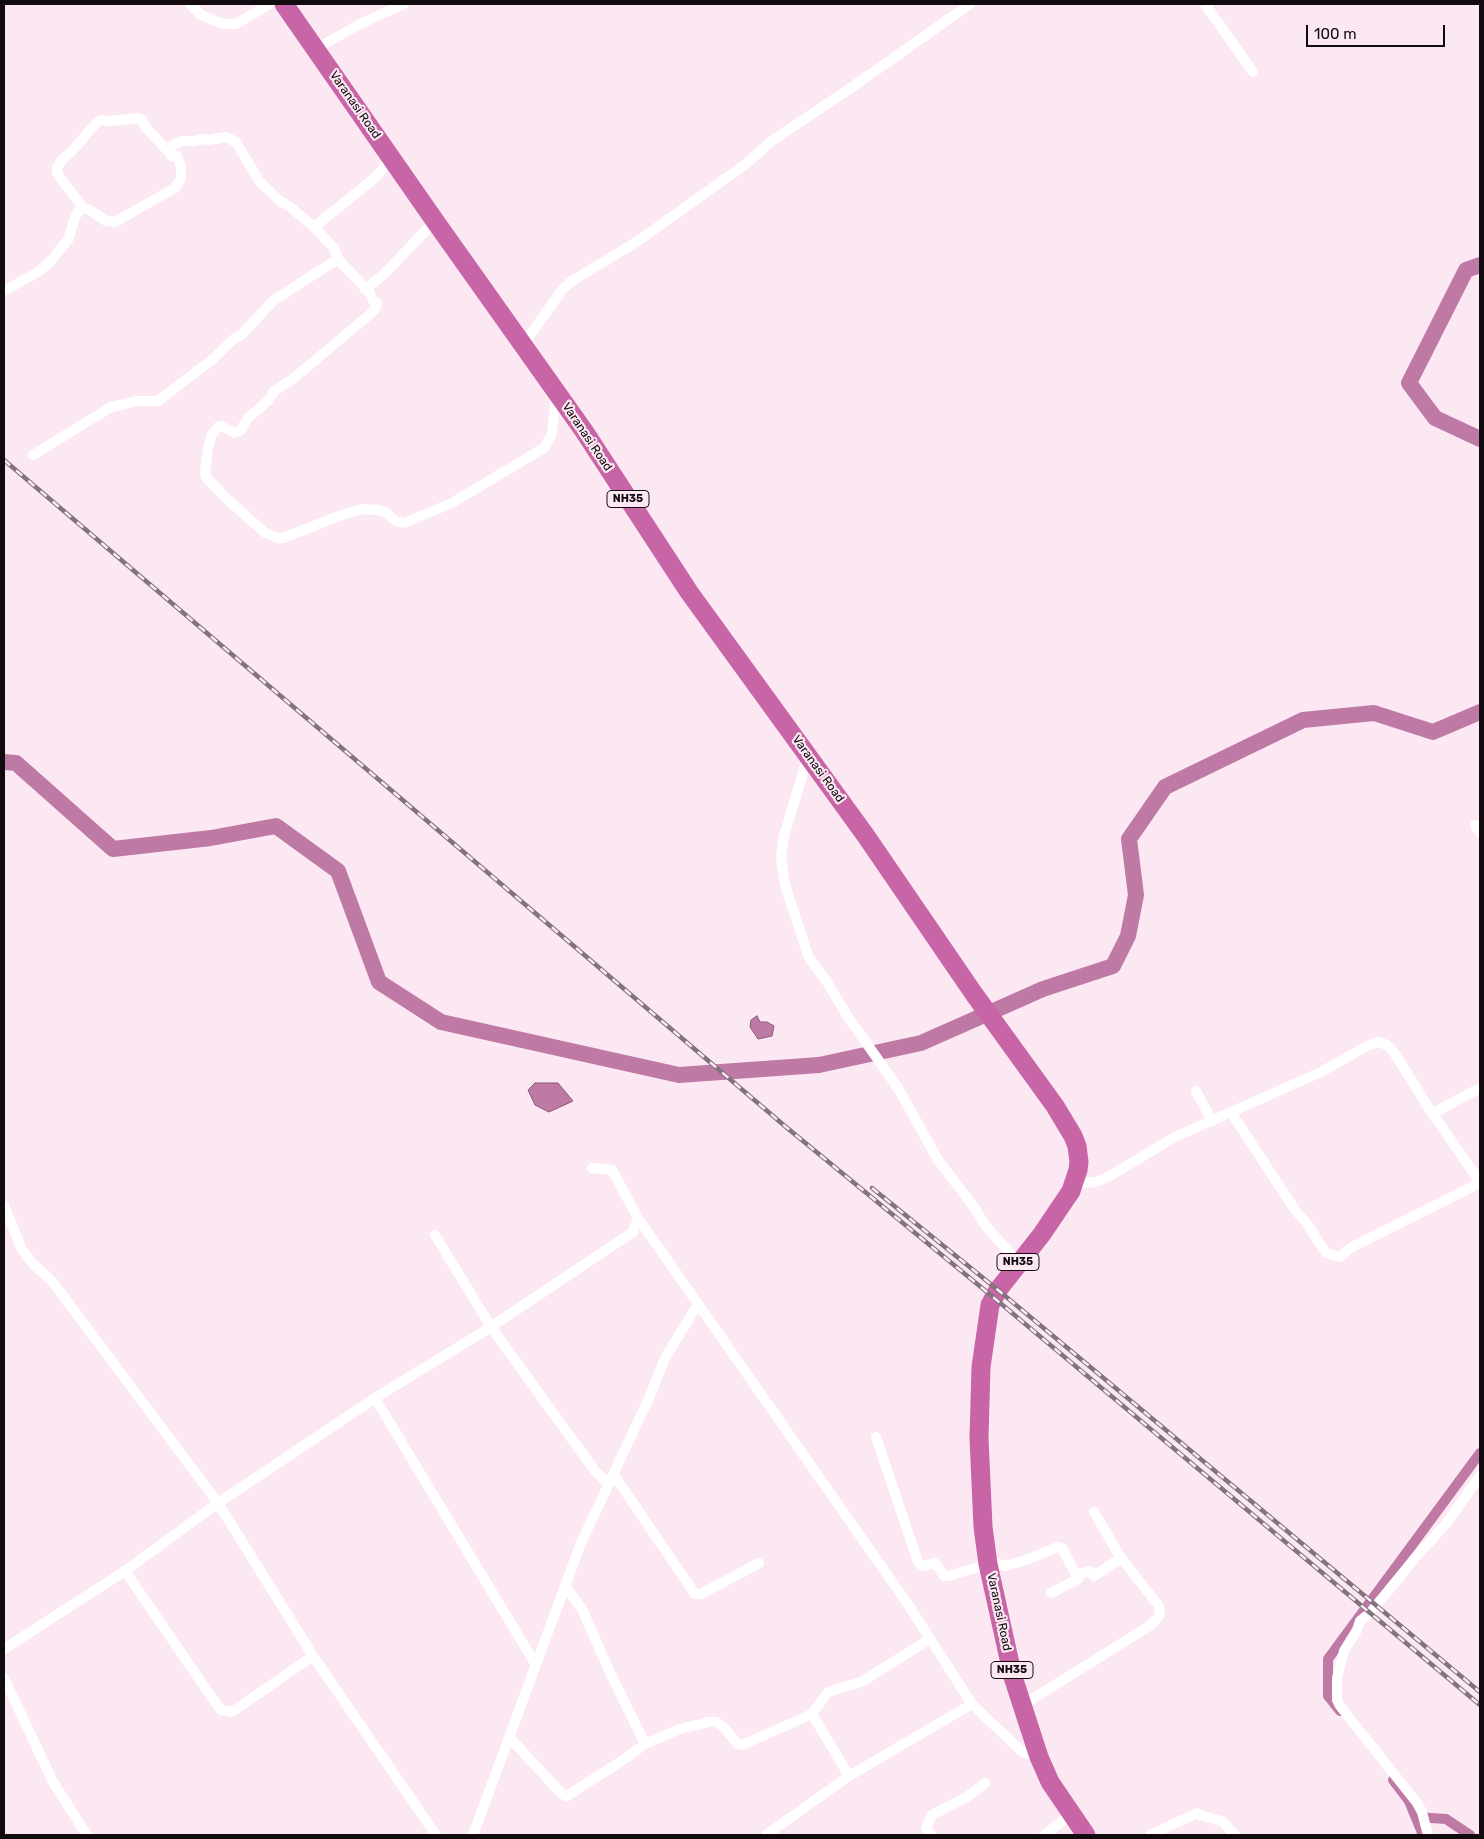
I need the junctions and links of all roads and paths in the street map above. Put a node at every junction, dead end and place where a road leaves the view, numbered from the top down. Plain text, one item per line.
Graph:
1 (190, 4) edge
2 (270, 4) edge
3 (284, 4) edge
4 (404, 4) edge
5 (970, 4) edge
6 (1205, 4) edge
7 (316, 49) junction
8 (1253, 72) dead end
9 (166, 149) junction
10 (388, 152) junction
11 (84, 208) junction
12 (435, 221) junction
13 (314, 228) junction
14 (338, 259) junction
15 (365, 290) junction
16 (4, 291) edge
17 (523, 345) junction
18 (556, 390) junction
19 (32, 456) dead end
20 (808, 756) junction
21 (1480, 1088) edge
22 (1196, 1091) dead end
23 (1231, 1112) junction
24 (1433, 1113) junction
25 (1212, 1120) junction
26 (592, 1168) dead end
27 (1480, 1182) edge
28 (1075, 1184) junction
29 (4, 1205) edge
30 (638, 1218) junction
31 (6, 1222) edge
32 (435, 1235) dead end
33 (1018, 1262) junction
34 (698, 1304) junction
35 (491, 1327) junction
36 (375, 1398) junction
37 (876, 1437) dead end
38 (1480, 1476) edge
39 (611, 1479) junction
40 (218, 1503) junction
41 (1094, 1512) dead end
42 (1121, 1558) junction
43 (988, 1562) junction
44 (759, 1563) dead end
45 (125, 1571) junction
46 (1078, 1579) junction
47 (565, 1586) junction
48 (1051, 1593) dead end
49 (930, 1639) junction
50 (4, 1649) edge
51 (313, 1656) junction
52 (536, 1665) junction
53 (4, 1678) edge
54 (972, 1704) junction
55 (1021, 1706) junction
56 (812, 1714) junction
57 (509, 1737) junction
58 (645, 1744) junction
59 (1039, 1757) junction
60 (849, 1776) junction
61 (985, 1783) dead end
62 (1071, 1815) junction
63 (87, 1835) edge
64 (436, 1835) edge
65 (473, 1835) edge
66 (766, 1835) edge
67 (931, 1835) edge
68 (1044, 1835) edge
69 (1086, 1835) edge
70 (1150, 1835) edge
71 (1235, 1835) edge
72 (1428, 1835) edge

1 - 2 street
3 - 7 highway, Varanasi Road / NH35
4 - 7 street
5 - 17 street
6 - 8 street
7 - 10 highway, Varanasi Road / NH35
9 - 11 street
9 - 11 street
9 - 13 street
10 - 12 highway, Varanasi Road / NH35
10 - 13 street
11 - 16 street
12 - 15 street
12 - 17 highway, Varanasi Road / NH35
13 - 14 street
14 - 15 street
14 - 19 street
15 - 18 street
17 - 18 highway, Varanasi Road / NH35
18 - 20 highway, Varanasi Road / NH35
20 - 28 highway, Varanasi Road / NH35
20 - 33 street
21 - 24 street
22 - 25 street
23 - 24 street
23 - 25 street
23 - 27 street
24 - 27 street
25 - 28 street
26 - 30 street
28 - 33 highway, NH35
29 - 31 street
30 - 34 street
30 - 35 street
31 - 40 street
32 - 35 street
33 - 43 highway, Varanasi Road / NH35
34 - 39 street
34 - 49 street
35 - 36 street
35 - 39 street
36 - 40 street
36 - 52 street
37 - 43 street
38 - 72 street
39 - 44 street
39 - 47 street
40 - 45 street
40 - 51 street
41 - 42 street
42 - 46 street
42 - 55 street
43 - 46 street
43 - 55 highway, Varanasi Road / NH35
45 - 50 street
45 - 51 street
46 - 48 street
47 - 52 street
47 - 58 street
49 - 54 street
49 - 56 street
51 - 64 street
52 - 57 street
53 - 63 street
54 - 59 street
54 - 60 street
55 - 59 highway, Varanasi Road / NH35
56 - 58 street
56 - 60 street
57 - 58 street
57 - 65 street
59 - 62 highway, Varanasi Road / NH35
60 - 66 street
61 - 67 street
62 - 68 street
62 - 69 highway, Varanasi Road / NH35
70 - 71 street

